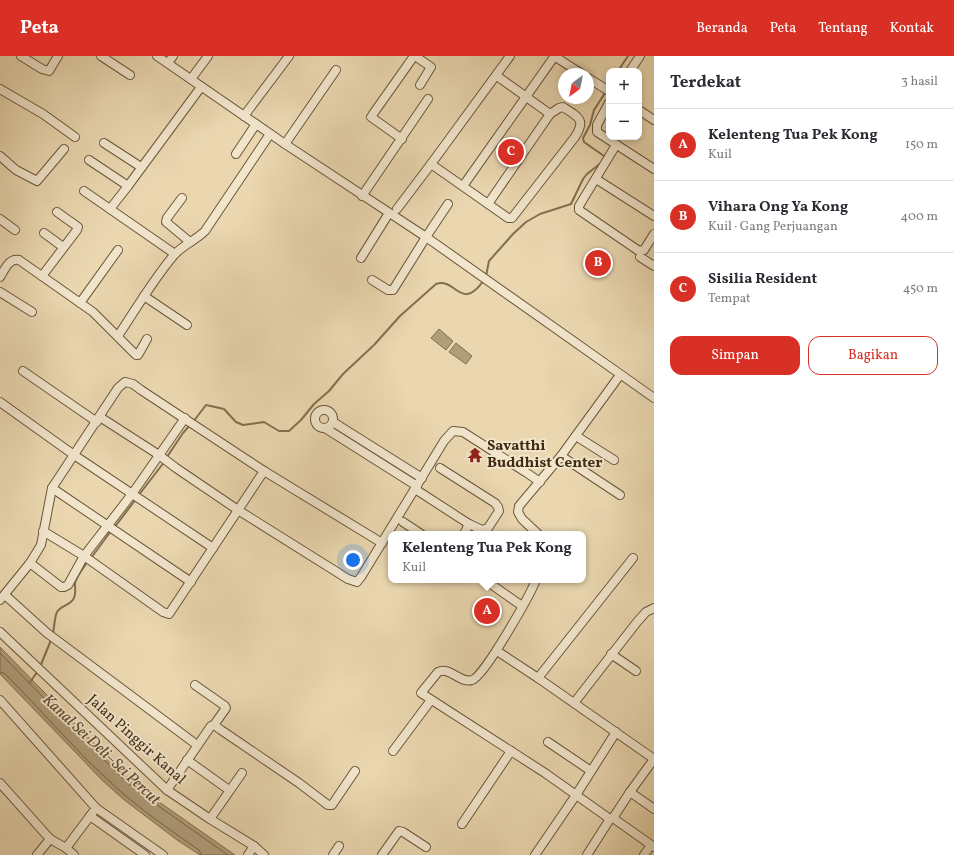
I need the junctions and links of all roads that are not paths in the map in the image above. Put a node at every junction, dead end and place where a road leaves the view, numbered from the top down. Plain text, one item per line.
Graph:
1 (21, 56) edge
2 (58, 56) edge
3 (101, 56) edge
4 (157, 56) edge
5 (173, 56) edge
6 (208, 56) edge
7 (289, 56) edge
8 (414, 56) edge
9 (510, 56) edge
10 (544, 56) edge
11 (640, 56) edge
12 (554, 58) edge
13 (168, 63) junction
14 (572, 68) edge
15 (632, 68) edge
16 (336, 70) dead end
17 (130, 75) dead end
18 (497, 76) junction
19 (191, 80) junction
20 (594, 82) edge
21 (420, 85) dead end
22 (201, 87) junction
23 (0, 89) edge
24 (606, 89) edge
25 (428, 99) dead end
26 (528, 99) junction
27 (608, 104) edge
28 (642, 112) edge
29 (550, 114) junction
30 (244, 116) junction
31 (654, 120) edge
32 (256, 124) junction
33 (270, 134) junction
34 (75, 137) dead end
35 (402, 139) junction
36 (104, 143) dead end
37 (285, 144) junction
38 (616, 145) junction
39 (64, 149) dead end
40 (236, 154) dead end
41 (0, 156) edge
42 (89, 160) dead end
43 (431, 164) junction
44 (141, 168) junction
45 (654, 169) edge
46 (596, 179) junction
47 (128, 186) junction
48 (463, 186) junction
49 (84, 192) dead end
50 (362, 196) junction
51 (182, 198) dead end
52 (448, 204) dead end
53 (488, 204) junction
54 (110, 208) junction
55 (393, 211) junction
56 (56, 212) dead end
57 (654, 216) edge
58 (0, 219) edge
59 (15, 230) dead end
60 (44, 233) dead end
61 (654, 234) edge
62 (426, 237) junction
63 (190, 242) junction
64 (63, 247) junction
65 (118, 250) dead end
66 (175, 254) junction
67 (640, 257) dead end
68 (361, 258) dead end
69 (654, 266) edge
70 (42, 276) junction
71 (0, 277) edge
72 (372, 280) dead end
73 (0, 292) edge
74 (144, 296) junction
75 (80, 303) junction
76 (32, 312) dead end
77 (187, 325) dead end
78 (118, 336) junction
79 (147, 339) dead end
80 (23, 371) dead end
81 (620, 375) junction
82 (654, 398) edge
83 (0, 402) edge
84 (186, 419) junction
85 (98, 420) junction
86 (333, 422) junction
87 (324, 428) junction
88 (576, 436) junction
89 (74, 455) junction
90 (160, 456) junction
91 (561, 456) junction
92 (614, 460) dead end
93 (440, 468) dead end
94 (264, 471) junction
95 (422, 478) junction
96 (540, 482) junction
97 (52, 488) junction
98 (416, 488) junction
99 (620, 495) dead end
100 (136, 497) junction
101 (238, 510) junction
102 (403, 522) dead end
103 (470, 524) junction
104 (111, 529) junction
105 (43, 530) junction
106 (389, 531) edge
107 (416, 531) edge
108 (466, 531) edge
109 (535, 531) edge
110 (388, 533) edge
111 (382, 543) junction
112 (213, 548) junction
113 (85, 557) junction
114 (633, 558) dead end
115 (30, 563) junction
116 (191, 582) junction
117 (489, 583) edge
118 (534, 583) edge
119 (2, 598) edge
120 (522, 606) junction
121 (654, 608) edge
122 (0, 632) edge
123 (497, 651) junction
124 (611, 654) junction
125 (636, 671) dead end
126 (538, 678) junction
127 (195, 685) dead end
128 (0, 700) edge
129 (431, 700) junction
130 (574, 703) junction
131 (214, 725) junction
132 (616, 732) junction
133 (193, 742) dead end
134 (548, 742) dead end
135 (393, 751) dead end
136 (511, 751) junction
137 (654, 759) edge
138 (187, 760) junction
139 (591, 771) junction
140 (355, 772) dead end
141 (242, 773) dead end
142 (0, 783) edge
143 (167, 790) junction
144 (229, 790) junction
145 (630, 792) junction
146 (576, 795) junction
147 (96, 808) junction
148 (654, 809) edge
149 (90, 816) junction
150 (210, 819) junction
151 (612, 819) junction
152 (462, 824) dead end
153 (50, 839) junction
154 (339, 846) dead end
155 (653, 846) edge
156 (426, 847) dead end
157 (66, 848) junction
158 (250, 851) edge
159 (37, 855) edge
160 (74, 855) edge
161 (145, 855) edge
162 (163, 855) edge
163 (264, 855) edge
164 (333, 855) edge
165 (382, 855) edge
166 (535, 855) edge
167 (587, 855) edge
168 (644, 855) edge

1 - 2 street
3 - 17 street
4 - 13 street
5 - 13 street
6 - 19 street
7 - 30 street
8 - 21 street
8 - 35 street
9 - 18 street
10 - 12 street
11 - 15 street
12 - 14 street
12 - 26 street
13 - 19 street
16 - 37 street
18 - 26 street
18 - 43 street
19 - 22 street
20 - 24 street
22 - 30 street
22 - 44 street
23 - 34 street
25 - 35 street
26 - 29 street
26 - 48 street
27 - 38 street
28 - 31 street
29 - 53 street
29 - 53 street
30 - 32 street
32 - 33 street
32 - 40 street
33 - 37 street
33 - 63 street
35 - 50 street
36 - 44 street
37 - 50 street
38 - 45 street
38 - 46 street
39 - 41 street
42 - 47 street
43 - 48 street
43 - 55 street
44 - 47 street
46 - 57 street
46 - 61 street
47 - 54 street
48 - 53 street
49 - 54 street
50 - 55 street
51 - 63 street
52 - 62 street
54 - 66 street
55 - 62 street
55 - 68 street
56 - 64 street
58 - 59 street
60 - 64 street
62 - 72 street
62 - 81 street
63 - 66 street
64 - 70 street
65 - 75 street
66 - 74 street
67 - 69 street
70 - 71 street
70 - 75 street
73 - 76 street
74 - 77 street
74 - 78 street
75 - 78 street
78 - 79 street
80 - 85 street
81 - 82 street
81 - 88 street
83 - 89 street
84 - 85 street
84 - 90 street
84 - 94 street
85 - 89 street
85 - 90 street
86 - 87 street
86 - 87 street
86 - 95 street
87 - 98 street
88 - 91 street
88 - 92 street
89 - 97 street
89 - 100 street
90 - 100 street
90 - 101 street
91 - 96 street
91 - 99 street
93 - 103 street
94 - 101 street
94 - 111 street
95 - 96 street
95 - 98 street
96 - 109 street
97 - 104 street
97 - 105 street
98 - 103 street
98 - 106 street
100 - 104 street
100 - 112 street
101 - 111 street
101 - 112 street
102 - 107 street
103 - 108 street
104 - 113 street
104 - 116 street
105 - 113 street
105 - 115 street
110 - 111 street
112 - 116 street
113 - 115 street
113 - 116 street
114 - 126 street
115 - 119 street
117 - 120 street
118 - 120 street
119 - 133 street
120 - 123 street
121 - 124 street
122 - 143 street, Jalan Pinggir Kanal
123 - 126 street
123 - 129 street
124 - 125 street
124 - 130 street
126 - 130 street
127 - 131 street
128 - 147 street
129 - 135 street
129 - 136 street
130 - 132 street
131 - 138 street
131 - 140 street
132 - 137 street
132 - 139 street
134 - 139 street
136 - 146 street
136 - 152 street
137 - 145 street
138 - 143 street
138 - 144 street
139 - 146 street
141 - 144 street
142 - 153 street
143 - 150 street, Jalan Pinggir Kanal
144 - 150 street
145 - 148 street
145 - 151 street
146 - 151 street
146 - 166 street
147 - 149 street
147 - 162 street
149 - 157 street
149 - 161 street
150 - 158 street, Jalan Pinggir Kanal
151 - 155 street
151 - 167 street
153 - 157 street
153 - 159 street
154 - 164 street
155 - 168 street
156 - 165 street
157 - 160 street
158 - 163 street, Jalan Pinggir Kanal

